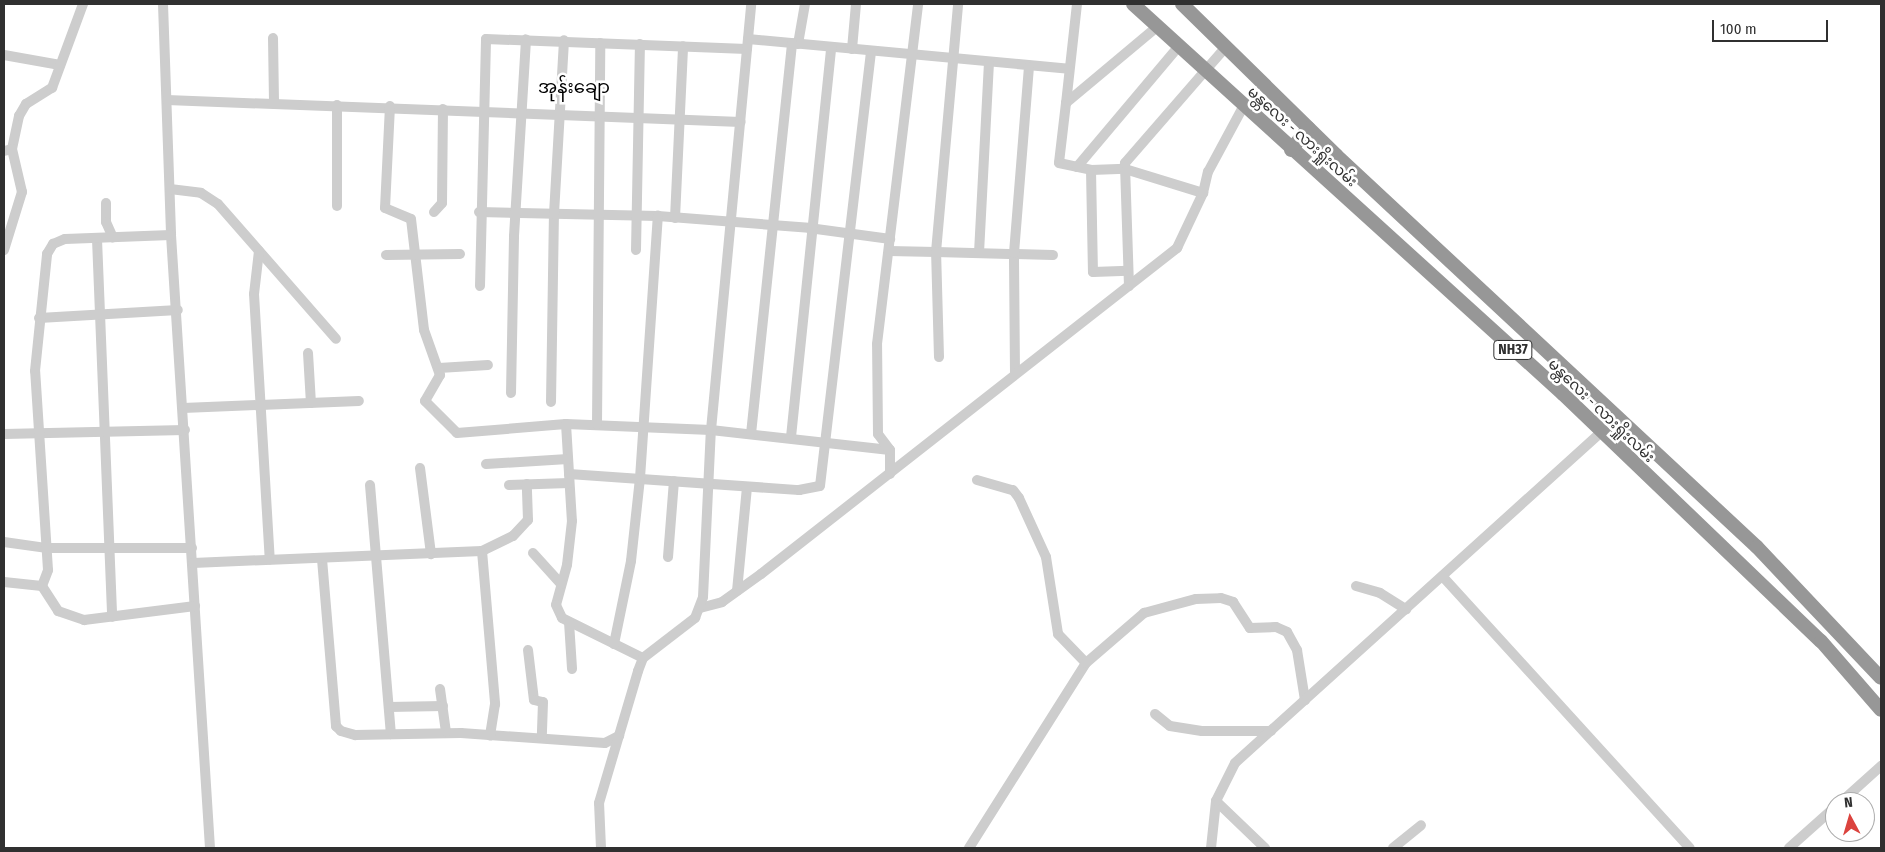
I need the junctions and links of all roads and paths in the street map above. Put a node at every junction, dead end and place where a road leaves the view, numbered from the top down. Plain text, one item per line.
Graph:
1 (83, 4) edge
2 (162, 4) edge
3 (752, 4) edge
4 (805, 4) edge
5 (856, 4) edge
6 (918, 4) edge
7 (958, 4) edge
8 (1077, 4) edge
9 (1133, 4) edge
10 (1185, 5) edge
11 (1157, 27) junction
12 (273, 38) dead end
13 (526, 39) junction
14 (564, 40) junction
15 (600, 43) junction
16 (795, 43) junction
17 (640, 44) junction
18 (748, 44) junction
19 (683, 46) junction
20 (830, 47) junction
21 (1178, 47) junction
22 (1226, 47) junction
23 (852, 49) junction
24 (871, 50) junction
25 (913, 54) junction
26 (4, 55) edge
27 (952, 59) junction
28 (989, 63) junction
29 (60, 65) junction
30 (1029, 68) junction
31 (1069, 69) junction
32 (1205, 72) junction
33 (167, 100) junction
34 (274, 103) junction
35 (1066, 103) junction
36 (337, 105) junction
37 (390, 106) junction
38 (1243, 107) junction
39 (442, 109) junction
40 (483, 110) junction
41 (521, 113) junction
42 (560, 115) junction
43 (600, 117) junction
44 (639, 118) junction
45 (677, 120) junction
46 (741, 122) junction
47 (1308, 128) junction
48 (8, 150) edge
49 (1290, 150) junction
50 (1077, 167) junction
51 (1125, 169) junction
52 (1091, 170) junction
53 (170, 190) junction
54 (1203, 193) junction
55 (106, 203) dead end
56 (337, 206) dead end
57 (434, 212) dead end
58 (479, 212) junction
59 (516, 213) junction
60 (554, 214) junction
61 (598, 214) junction
62 (638, 216) junction
63 (658, 216) junction
64 (675, 218) junction
65 (732, 222) junction
66 (771, 224) junction
67 (809, 228) junction
68 (850, 234) junction
69 (172, 235) junction
70 (113, 238) junction
71 (96, 239) junction
72 (890, 239) junction
73 (4, 250) edge
74 (636, 250) dead end
75 (259, 251) junction
76 (889, 251) junction
77 (936, 252) junction
78 (1014, 253) junction
79 (460, 254) dead end
80 (979, 254) junction
81 (386, 255) dead end
82 (1053, 255) dead end
83 (415, 258) junction
84 (1128, 271) junction
85 (480, 286) dead end
86 (1129, 286) junction
87 (178, 310) junction
88 (97, 312) junction
89 (39, 318) junction
90 (336, 339) dead end
91 (308, 354) dead end
92 (938, 357) dead end
93 (488, 365) dead end
94 (439, 368) junction
95 (1015, 374) junction
96 (511, 393) dead end
97 (359, 401) dead end
98 (551, 402) dead end
99 (311, 403) junction
100 (261, 405) junction
101 (183, 408) junction
102 (566, 424) junction
103 (597, 424) junction
104 (643, 425) junction
105 (184, 430) junction
106 (712, 430) junction
107 (103, 432) junction
108 (1601, 432) junction
109 (38, 433) junction
110 (4, 434) edge
111 (751, 434) junction
112 (791, 437) junction
113 (827, 441) junction
114 (890, 450) junction
115 (568, 460) junction
116 (486, 464) dead end
117 (420, 468) dead end
118 (890, 474) junction
119 (569, 478) junction
120 (640, 478) junction
121 (977, 480) dead end
122 (674, 481) junction
123 (527, 484) junction
124 (370, 485) dead end
125 (509, 485) dead end
126 (708, 485) junction
127 (746, 487) junction
128 (4, 542) edge
129 (46, 548) junction
130 (107, 548) junction
131 (192, 548) junction
132 (482, 551) junction
133 (533, 553) dead end
134 (431, 554) junction
135 (378, 557) junction
136 (668, 558) dead end
137 (322, 559) junction
138 (270, 560) junction
139 (193, 563) junction
140 (1444, 578) junction
141 (4, 582) edge
142 (560, 584) junction
143 (42, 586) junction
144 (1356, 586) dead end
145 (737, 591) junction
146 (196, 606) junction
147 (700, 608) junction
148 (1406, 609) junction
149 (112, 617) junction
150 (569, 622) junction
151 (614, 644) junction
152 (528, 650) dead end
153 (643, 658) junction
154 (1086, 663) junction
155 (572, 670) dead end
156 (1881, 678) edge
157 (440, 689) dead end
158 (1305, 700) junction
159 (443, 706) junction
160 (388, 707) junction
161 (1881, 710) edge
162 (1155, 714) dead end
163 (1271, 730) junction
164 (446, 732) junction
165 (391, 734) junction
166 (490, 736) junction
167 (542, 737) junction
168 (608, 747) junction
169 (1881, 766) edge
170 (1852, 792) edge
171 (1216, 800) junction
172 (1825, 817) edge
173 (1421, 825) dead end
174 (210, 848) edge
175 (601, 848) edge
176 (969, 848) edge
177 (1211, 848) edge
178 (1265, 848) edge
179 (1393, 848) edge
180 (1690, 848) edge
181 (1789, 848) edge

1 - 29 street
2 - 33 street
3 - 18 street
4 - 16 street
5 - 23 street
6 - 25 street
7 - 27 street
8 - 31 street
9 - 11 highway, မန္တလေး - လားရှိုးလမ်း / NH37
10 - 22 highway, မန္တလေး - လားရှိုးလမ်း / NH37
11 - 21 highway, မန္တလေး - လားရှိုးလမ်း / NH37
11 - 35 street
12 - 34 street
13 - 14 street
13 - 40 street
13 - 41 street
14 - 15 street
14 - 42 street
15 - 17 street
15 - 43 street
16 - 18 street
16 - 20 street
16 - 66 street
17 - 19 street
17 - 44 street
18 - 19 street
18 - 46 street
19 - 45 street
20 - 23 street
20 - 67 street
21 - 32 highway, မန္တလေး - လားရှိုးလမ်း / NH37
21 - 50 street
22 - 32 street
22 - 47 highway, မန္တလေး - လားရှိုးလမ်း / NH37
23 - 24 street
24 - 25 street
24 - 68 street
25 - 27 street
25 - 72 street
26 - 29 street
27 - 28 street
27 - 77 street
28 - 30 street
28 - 80 street
29 - 48 street
30 - 31 street
30 - 78 street
31 - 35 street
32 - 38 highway, မန္တလေး - လားရှိုးလမ်း / NH37
32 - 51 street
33 - 34 street
33 - 53 street
34 - 36 street
35 - 50 street
36 - 37 street
36 - 56 street
37 - 39 street
37 - 83 street
38 - 49 highway, မန္တလေး - လားရှိုးလမ်း / NH37
38 - 54 street
39 - 40 street
39 - 57 street
40 - 41 street
40 - 58 street
41 - 42 street
41 - 59 street
42 - 43 street
42 - 60 street
43 - 44 street
43 - 61 street
44 - 45 street
44 - 62 street
45 - 46 street
45 - 64 street
46 - 65 street
47 - 49 highway
47 - 156 highway, မန္တလေး - လားရှိုးလမ်း / NH37
48 - 73 street
49 - 108 highway, မန္တလေး - လားရှိုးလမ်း / NH37
50 - 52 street
51 - 52 street
51 - 54 street
51 - 84 street
52 - 84 street
53 - 69 street
53 - 75 street
54 - 86 street
55 - 70 street
58 - 59 street
58 - 85 street
59 - 60 street
59 - 96 street
60 - 61 street
60 - 98 street
61 - 62 street
61 - 103 street
62 - 63 street
62 - 74 street
63 - 64 street
63 - 104 street
64 - 65 street
65 - 66 street
65 - 106 street
66 - 67 street
66 - 111 street
67 - 68 street
67 - 112 street
68 - 72 street
68 - 113 street
69 - 70 street
69 - 87 street
70 - 71 street
71 - 88 street
71 - 89 street
72 - 76 street
75 - 90 street
75 - 100 street
76 - 77 street
76 - 114 street
77 - 80 street
77 - 92 street
78 - 80 street
78 - 82 street
78 - 95 street
79 - 83 street
81 - 83 street
83 - 94 street
84 - 86 street
86 - 95 street
87 - 88 street
87 - 101 street
88 - 89 street
88 - 107 street
89 - 109 street
91 - 99 street
93 - 94 street
94 - 102 street
95 - 118 street
97 - 99 street
99 - 100 street
100 - 101 street
100 - 138 street
101 - 105 street
102 - 103 street
102 - 115 street
103 - 104 street
104 - 106 street
104 - 120 street
105 - 107 street
105 - 131 street
106 - 111 street
106 - 126 street
107 - 109 street
107 - 130 street
108 - 140 street
108 - 161 highway, မန္တလေး - လားရှိုးလမ်း / NH37
109 - 110 street
109 - 129 street
111 - 112 street
112 - 113 street
113 - 114 street
113 - 127 street
114 - 118 street
115 - 116 street
115 - 119 street
117 - 134 street
118 - 145 street
119 - 120 street
119 - 123 street
119 - 142 street
120 - 122 street
120 - 151 street
121 - 154 street
122 - 126 street
122 - 136 street
123 - 125 street
123 - 132 street
124 - 135 street
126 - 127 street
126 - 147 street
127 - 145 street
128 - 129 street
129 - 130 street
129 - 143 street
130 - 131 street
130 - 149 street
131 - 139 street
132 - 134 street
132 - 166 street
133 - 142 street
134 - 135 street
135 - 137 street
135 - 160 street
137 - 138 street
137 - 165 street
138 - 139 street
139 - 146 street
140 - 148 street
140 - 180 street
141 - 143 street
142 - 150 street
143 - 149 street
144 - 148 street
145 - 147 street
146 - 149 street
146 - 174 street
147 - 153 street
148 - 158 street
150 - 151 street
150 - 155 street
151 - 153 street
152 - 167 street
153 - 168 street
154 - 158 street
154 - 176 street
157 - 159 street
158 - 163 street
159 - 160 street
159 - 164 street
160 - 165 street
162 - 163 street
163 - 171 street
164 - 165 street
164 - 166 street
166 - 167 street
167 - 168 street
168 - 175 street
169 - 170 street
171 - 177 street
171 - 178 street
172 - 181 street
173 - 179 street

